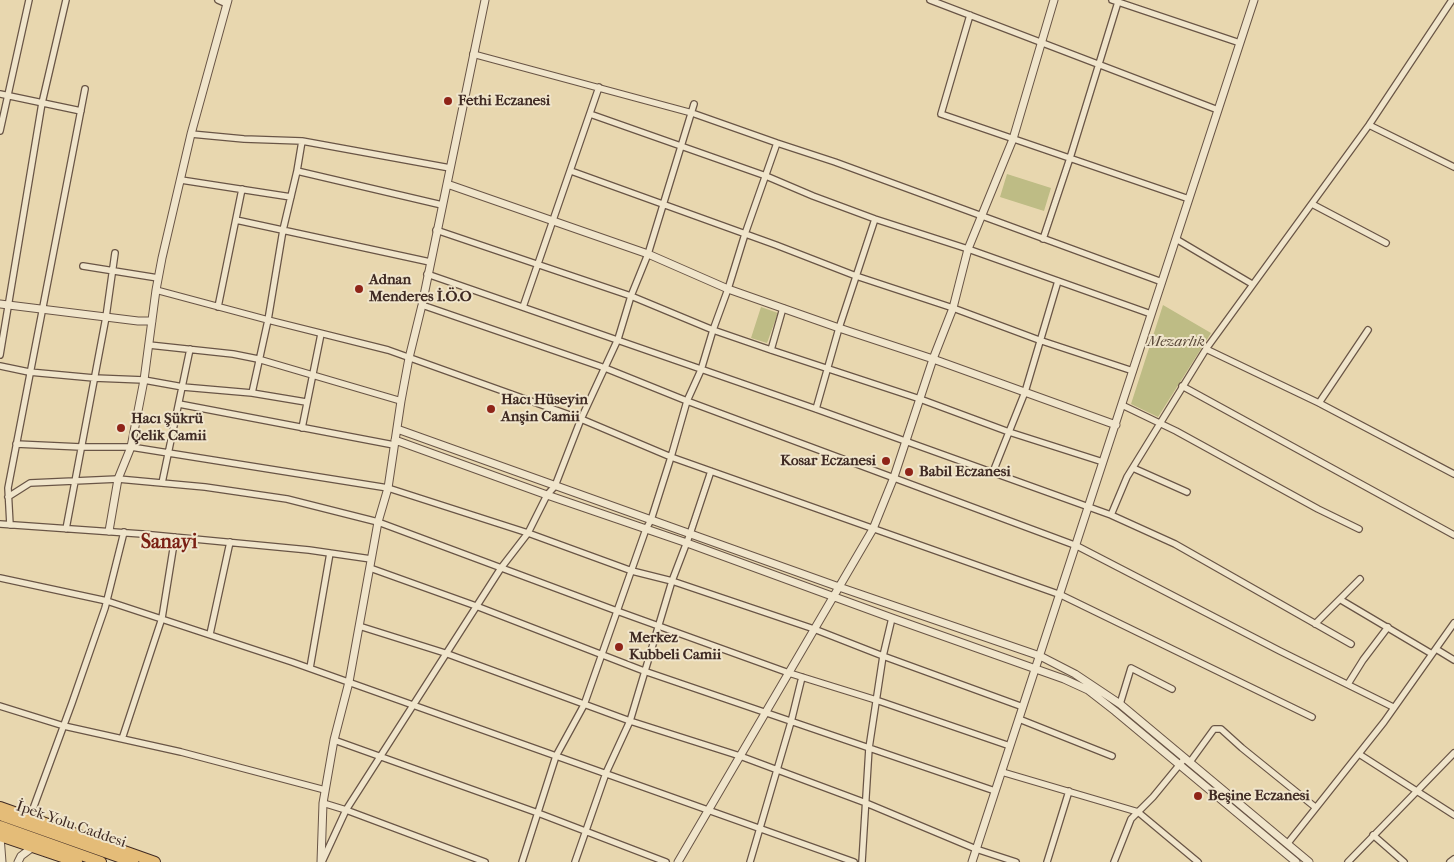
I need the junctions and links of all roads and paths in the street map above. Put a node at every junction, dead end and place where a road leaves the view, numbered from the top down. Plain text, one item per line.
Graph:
1 (29, 0) edge
2 (66, 0) edge
3 (218, 0) edge
4 (485, 0) edge
5 (930, 0) edge
6 (1054, 0) edge
7 (1254, 0) edge
8 (1452, 0) edge
9 (1115, 1) edge
10 (227, 2) edge
11 (970, 15) junction
12 (1042, 42) junction
13 (1240, 43) junction
14 (473, 54) junction
15 (1099, 64) junction
16 (599, 87) junction
17 (86, 89) dead end
18 (0, 94) edge
19 (8, 96) junction
20 (42, 103) junction
21 (694, 104) dead end
22 (1218, 110) junction
23 (81, 112) junction
24 (692, 113) junction
25 (590, 114) junction
26 (1369, 125) junction
27 (0, 130) edge
28 (191, 134) junction
29 (1013, 139) junction
30 (302, 140) junction
31 (777, 144) junction
32 (681, 145) junction
33 (1070, 158) junction
34 (1454, 167) edge
35 (450, 168) junction
36 (297, 171) junction
37 (571, 171) junction
38 (766, 176) junction
39 (180, 180) junction
40 (447, 184) junction
41 (242, 190) junction
42 (291, 197) junction
43 (1189, 199) junction
44 (1312, 204) junction
45 (442, 205) junction
46 (662, 205) junction
47 (982, 217) junction
48 (875, 219) junction
49 (236, 220) junction
50 (554, 221) junction
51 (283, 230) junction
52 (436, 230) junction
53 (745, 234) junction
54 (1043, 239) junction
55 (1176, 239) junction
56 (1386, 243) dead end
57 (968, 248) junction
58 (115, 254) dead end
59 (648, 254) junction
60 (430, 262) junction
61 (538, 264) junction
62 (83, 266) dead end
63 (113, 270) junction
64 (428, 274) junction
65 (856, 276) junction
66 (158, 278) junction
67 (1058, 281) junction
68 (1162, 282) junction
69 (1252, 284) junction
70 (728, 289) junction
71 (156, 290) junction
72 (631, 296) junction
73 (0, 304) edge
74 (10, 305) junction
75 (422, 305) junction
76 (218, 307) junction
77 (523, 307) junction
78 (783, 308) junction
79 (953, 308) junction
80 (43, 310) junction
81 (1151, 314) junction
82 (106, 317) junction
83 (268, 320) junction
84 (152, 322) junction
85 (839, 328) junction
86 (712, 330) junction
87 (1368, 330) dead end
88 (321, 334) junction
89 (618, 339) junction
90 (1039, 340) junction
91 (149, 345) junction
92 (1206, 349) junction
93 (190, 350) junction
94 (771, 350) junction
95 (0, 355) edge
96 (409, 358) junction
97 (258, 359) junction
98 (933, 359) junction
99 (0, 366) edge
100 (604, 368) junction
101 (702, 370) junction
102 (827, 370) junction
103 (1133, 371) junction
104 (30, 372) junction
105 (312, 375) junction
106 (94, 378) junction
107 (144, 380) junction
108 (1182, 386) junction
109 (183, 387) junction
110 (1025, 392) junction
111 (252, 393) junction
112 (920, 399) junction
113 (401, 401) junction
114 (687, 401) junction
115 (306, 402) junction
116 (1319, 403) junction
117 (179, 404) junction
118 (1122, 405) junction
119 (816, 409) junction
120 (580, 419) junction
121 (1159, 423) junction
122 (1116, 425) junction
123 (302, 428) junction
124 (397, 429) junction
125 (1009, 432) junction
126 (906, 441) junction
127 (395, 442) junction
128 (16, 444) junction
129 (81, 447) junction
130 (131, 447) junction
131 (169, 453) junction
132 (671, 457) junction
133 (1103, 462) junction
134 (1132, 468) junction
135 (711, 471) junction
136 (993, 472) junction
137 (1454, 474) edge
138 (894, 477) junction
139 (118, 479) junction
140 (74, 482) junction
141 (162, 483) junction
142 (555, 486) junction
143 (388, 488) junction
144 (1187, 492) dead end
145 (547, 495) junction
146 (8, 497) junction
147 (1089, 508) junction
148 (1111, 515) junction
149 (651, 520) junction
150 (378, 522) junction
151 (0, 524) edge
152 (10, 525) junction
153 (66, 529) junction
154 (646, 529) junction
155 (873, 529) junction
156 (1359, 529) dead end
157 (109, 531) junction
158 (124, 532) junction
159 (528, 533) junction
160 (690, 534) junction
161 (1454, 535) edge
162 (175, 537) junction
163 (230, 542) junction
164 (687, 542) junction
165 (1077, 546) junction
166 (330, 553) junction
167 (371, 559) junction
168 (370, 568) junction
169 (501, 568) junction
170 (632, 571) junction
171 (0, 578) edge
172 (1360, 579) dead end
173 (672, 581) junction
174 (839, 587) junction
175 (834, 596) junction
176 (1061, 596) junction
177 (1341, 600) junction
178 (107, 601) junction
179 (476, 606) junction
180 (617, 611) junction
181 (162, 618) junction
182 (892, 618) junction
183 (1454, 623) edge
184 (1316, 624) junction
185 (359, 626) junction
186 (658, 626) junction
187 (1388, 627) junction
188 (814, 629) junction
189 (210, 634) junction
190 (1351, 644) dead end
191 (1434, 651) junction
192 (445, 653) junction
193 (601, 655) junction
194 (883, 656) junction
195 (1040, 656) junction
196 (1454, 660) edge
197 (310, 668) junction
198 (1036, 668) junction
199 (644, 671) junction
200 (789, 673) junction
201 (802, 677) junction
202 (349, 682) junction
203 (1348, 684) junction
204 (1172, 689) dead end
205 (876, 700) junction
206 (1120, 704) junction
207 (412, 705) junction
208 (584, 705) junction
209 (0, 706) edge
210 (1023, 707) junction
211 (1393, 707) junction
212 (766, 713) junction
213 (1312, 717) dead end
214 (1019, 719) junction
215 (630, 721) junction
216 (792, 722) junction
217 (64, 726) junction
218 (122, 739) junction
219 (334, 740) junction
220 (1010, 746) junction
221 (869, 748) junction
222 (1454, 753) edge
223 (1358, 754) junction
224 (379, 756) junction
225 (556, 756) junction
226 (740, 756) junction
227 (1112, 756) dead end
228 (1188, 760) junction
229 (1180, 764) junction
230 (778, 770) junction
231 (1002, 772) junction
232 (606, 773) junction
233 (325, 790) junction
234 (1416, 790) junction
235 (995, 791) junction
236 (1069, 791) junction
237 (323, 803) junction
238 (866, 803) junction
239 (0, 807) edge
240 (1315, 807) junction
241 (346, 810) junction
242 (709, 810) junction
243 (1138, 812) junction
244 (538, 813) junction
245 (1454, 815) edge
246 (0, 816) edge
247 (30, 817) junction
248 (0, 826) edge
249 (759, 828) junction
250 (587, 831) junction
251 (1373, 835) junction
252 (0, 836) edge
253 (1288, 844) junction
254 (33, 847) junction
255 (976, 850) junction
256 (1454, 859) edge
257 (2, 862) edge
258 (18, 862) edge
259 (76, 862) edge
260 (101, 862) edge
261 (132, 862) edge
262 (155, 862) edge
263 (322, 862) edge
264 (485, 862) edge
265 (522, 862) edge
266 (575, 862) edge
267 (666, 862) edge
268 (678, 862) edge
269 (750, 862) edge
270 (854, 862) edge
271 (862, 862) edge
272 (972, 862) edge
273 (1016, 862) edge
274 (1047, 862) edge
275 (1114, 862) edge
276 (1198, 862) edge
277 (1296, 862) edge
278 (1309, 862) edge
279 (1348, 862) edge
280 (1404, 862) edge
281 (1450, 862) edge

1 - 19 street
2 - 20 street
3 - 10 street
4 - 14 street
5 - 11 street
6 - 12 street
7 - 13 street
8 - 26 street
9 - 13 street
9 - 15 street
10 - 28 street
11 - 12 street
11 - 29 street
12 - 15 street
12 - 29 street
13 - 22 street
14 - 16 street
14 - 35 street
15 - 22 street
15 - 33 street
16 - 24 street
16 - 25 street
17 - 23 street
18 - 19 street
19 - 20 street
19 - 27 street
20 - 23 street
20 - 74 street
21 - 24 street
22 - 43 street
23 - 80 street
24 - 31 street
24 - 32 street
25 - 32 street
25 - 37 street
26 - 34 street
26 - 44 street
28 - 30 street
28 - 39 street
29 - 33 street
29 - 47 street
30 - 35 street
30 - 36 street
31 - 38 street
31 - 47 street
32 - 38 street
32 - 46 street
33 - 43 street
33 - 54 street
35 - 40 street
36 - 42 street
36 - 45 street
37 - 46 street
37 - 50 street
38 - 48 street
38 - 53 street
39 - 41 street
39 - 66 street
40 - 45 street
40 - 50 street
41 - 42 street
41 - 49 street
42 - 51 street
43 - 55 street
44 - 56 street
44 - 69 street
45 - 52 street
46 - 53 street
46 - 59 street
47 - 54 street
47 - 57 street
48 - 57 street
48 - 65 street
49 - 51 street
49 - 76 street
50 - 59 street
50 - 61 street
51 - 60 street
51 - 83 street
52 - 60 street
52 - 61 street
53 - 65 street
53 - 70 street
54 - 68 street
55 - 68 street
55 - 69 street
57 - 67 street
57 - 79 street
58 - 63 street
59 - 70 street
59 - 72 street
60 - 64 street
61 - 72 street
61 - 77 street
62 - 63 street
63 - 66 street
63 - 82 street
64 - 75 street
64 - 77 street
65 - 79 street
65 - 85 street
66 - 71 street
67 - 81 street
67 - 90 street
68 - 81 street
69 - 92 street
70 - 78 street
70 - 86 street
71 - 76 street
71 - 84 street
72 - 86 street
72 - 89 street
73 - 74 street
74 - 80 street
74 - 95 street
75 - 96 street
75 - 100 street
76 - 83 street
77 - 89 street
78 - 85 street
78 - 94 street
79 - 90 street
79 - 98 street
80 - 82 street
80 - 104 street
81 - 103 street
82 - 84 street
82 - 106 street
83 - 88 street
83 - 97 street
84 - 91 street
85 - 98 street
85 - 102 street
86 - 94 street
86 - 101 street
87 - 116 street
88 - 96 street
88 - 105 street
89 - 100 street
89 - 101 street
90 - 103 street
90 - 110 street
91 - 93 street
91 - 107 street
92 - 108 street
92 - 116 street
93 - 97 street
93 - 109 street
94 - 102 street
96 - 113 street
96 - 120 street
97 - 105 street
97 - 111 street
98 - 110 street
98 - 112 street
99 - 104 street
100 - 114 street
100 - 120 street
101 - 114 street
101 - 119 street
102 - 112 street
102 - 119 street
103 - 118 street
104 - 106 street
104 - 128 street
105 - 113 street
105 - 115 street
106 - 107 street
106 - 129 street
107 - 109 street
107 - 130 street
108 - 121 street
108 - 161 street
109 - 111 street
109 - 117 street
110 - 122 street
110 - 125 street
111 - 115 street
112 - 125 street
112 - 126 street
113 - 124 street
114 - 132 street
114 - 138 street
115 - 123 street
116 - 137 street
117 - 123 street
117 - 131 street
118 - 121 street
118 - 122 street
119 - 126 street
120 - 132 street
120 - 142 street
121 - 134 street
121 - 156 street
122 - 133 street
123 - 127 street
124 - 127 street
124 - 142 street
125 - 133 street
125 - 136 street
126 - 136 street
126 - 138 street
127 - 143 street
127 - 145 street
128 - 129 street
128 - 146 street
129 - 130 street
129 - 140 street
130 - 131 street
130 - 139 street
131 - 141 street
131 - 143 street
132 - 135 street
132 - 149 street
133 - 147 street
134 - 144 street
134 - 148 street
135 - 155 street
135 - 160 street
136 - 147 street
138 - 155 street
138 - 165 street
139 - 140 street
139 - 141 street
139 - 157 street
140 - 146 street
140 - 153 street
141 - 150 street
142 - 145 street
142 - 149 street
143 - 150 street
143 - 159 street
145 - 154 street
145 - 159 street
146 - 152 street
147 - 148 street
147 - 165 street
148 - 184 street
149 - 154 street
149 - 160 street
150 - 167 street
150 - 169 street
151 - 152 street
152 - 153 street
153 - 157 street
154 - 164 street
154 - 170 street
155 - 174 street
155 - 176 street
157 - 158 street
158 - 162 street
158 - 178 street
159 - 169 street
159 - 170 street
160 - 164 street
160 - 174 street
162 - 163 street
162 - 181 street
163 - 166 street
163 - 189 street
164 - 173 street
164 - 175 street
165 - 176 street
165 - 203 street
166 - 167 street
166 - 197 street
167 - 168 street
168 - 179 street
168 - 185 street
169 - 179 street
169 - 180 street
170 - 173 street
170 - 180 street
171 - 178 street
172 - 177 street
173 - 186 street
173 - 188 street
174 - 175 street
174 - 195 street
175 - 182 street
175 - 188 street
176 - 195 street
176 - 213 street
177 - 184 street
177 - 187 street
178 - 181 street
178 - 217 street
179 - 192 street
179 - 193 street
180 - 186 street
180 - 193 street
181 - 189 street
181 - 218 street
182 - 194 street
182 - 198 street
183 - 191 street
184 - 190 street
185 - 192 street
185 - 202 street
186 - 199 street
186 - 200 street
187 - 191 street
187 - 203 street
188 - 194 street
188 - 200 street
189 - 197 street
191 - 196 street
191 - 211 street
192 - 207 street
192 - 208 street
193 - 199 street
193 - 208 street
194 - 205 street
194 - 210 street
195 - 198 street
195 - 206 street
197 - 202 street
198 - 210 street
198 - 229 street
199 - 212 street
199 - 215 street
200 - 201 street
200 - 212 street
201 - 205 street
201 - 216 street
202 - 207 street
202 - 219 street
203 - 211 street
204 - 206 street
205 - 220 street
205 - 221 street
206 - 228 street
207 - 224 street
207 - 225 street
208 - 215 street
208 - 225 street
209 - 217 street
210 - 214 street
211 - 223 street
212 - 216 street
212 - 226 street
214 - 220 street
214 - 227 street
215 - 226 street
215 - 232 street
216 - 221 street
216 - 230 street
217 - 218 street
217 - 247 street
218 - 233 street
219 - 224 street
219 - 233 street
220 - 231 street
221 - 235 street
221 - 238 street
222 - 234 street
223 - 234 street
223 - 240 street
224 - 241 street
224 - 244 street
225 - 232 street
225 - 244 street
226 - 230 street
226 - 242 street
228 - 229 street
228 - 240 street
228 - 253 street
229 - 243 street
229 - 277 street
230 - 238 street
230 - 249 street
231 - 235 street
231 - 236 street
232 - 242 street
232 - 250 street
233 - 237 street
234 - 245 street
234 - 251 street
235 - 255 street
236 - 243 street
236 - 274 street
237 - 241 street
237 - 263 street
238 - 255 street
238 - 271 street
239 - 247 highway
240 - 253 street
241 - 263 street
241 - 264 street
242 - 249 street
242 - 268 street
243 - 275 street
243 - 276 street
244 - 250 street
244 - 265 street
246 - 261 highway, İpek Yolu Caddesi
247 - 262 highway
248 - 260 highway, İpek Yolu Caddesi
249 - 269 street
249 - 270 street
250 - 266 street
250 - 267 street
251 - 279 street
251 - 280 street
252 - 254 highway
252 - 257 street
253 - 278 street
254 - 258 street
254 - 259 highway
255 - 272 street
255 - 273 street
256 - 281 street

